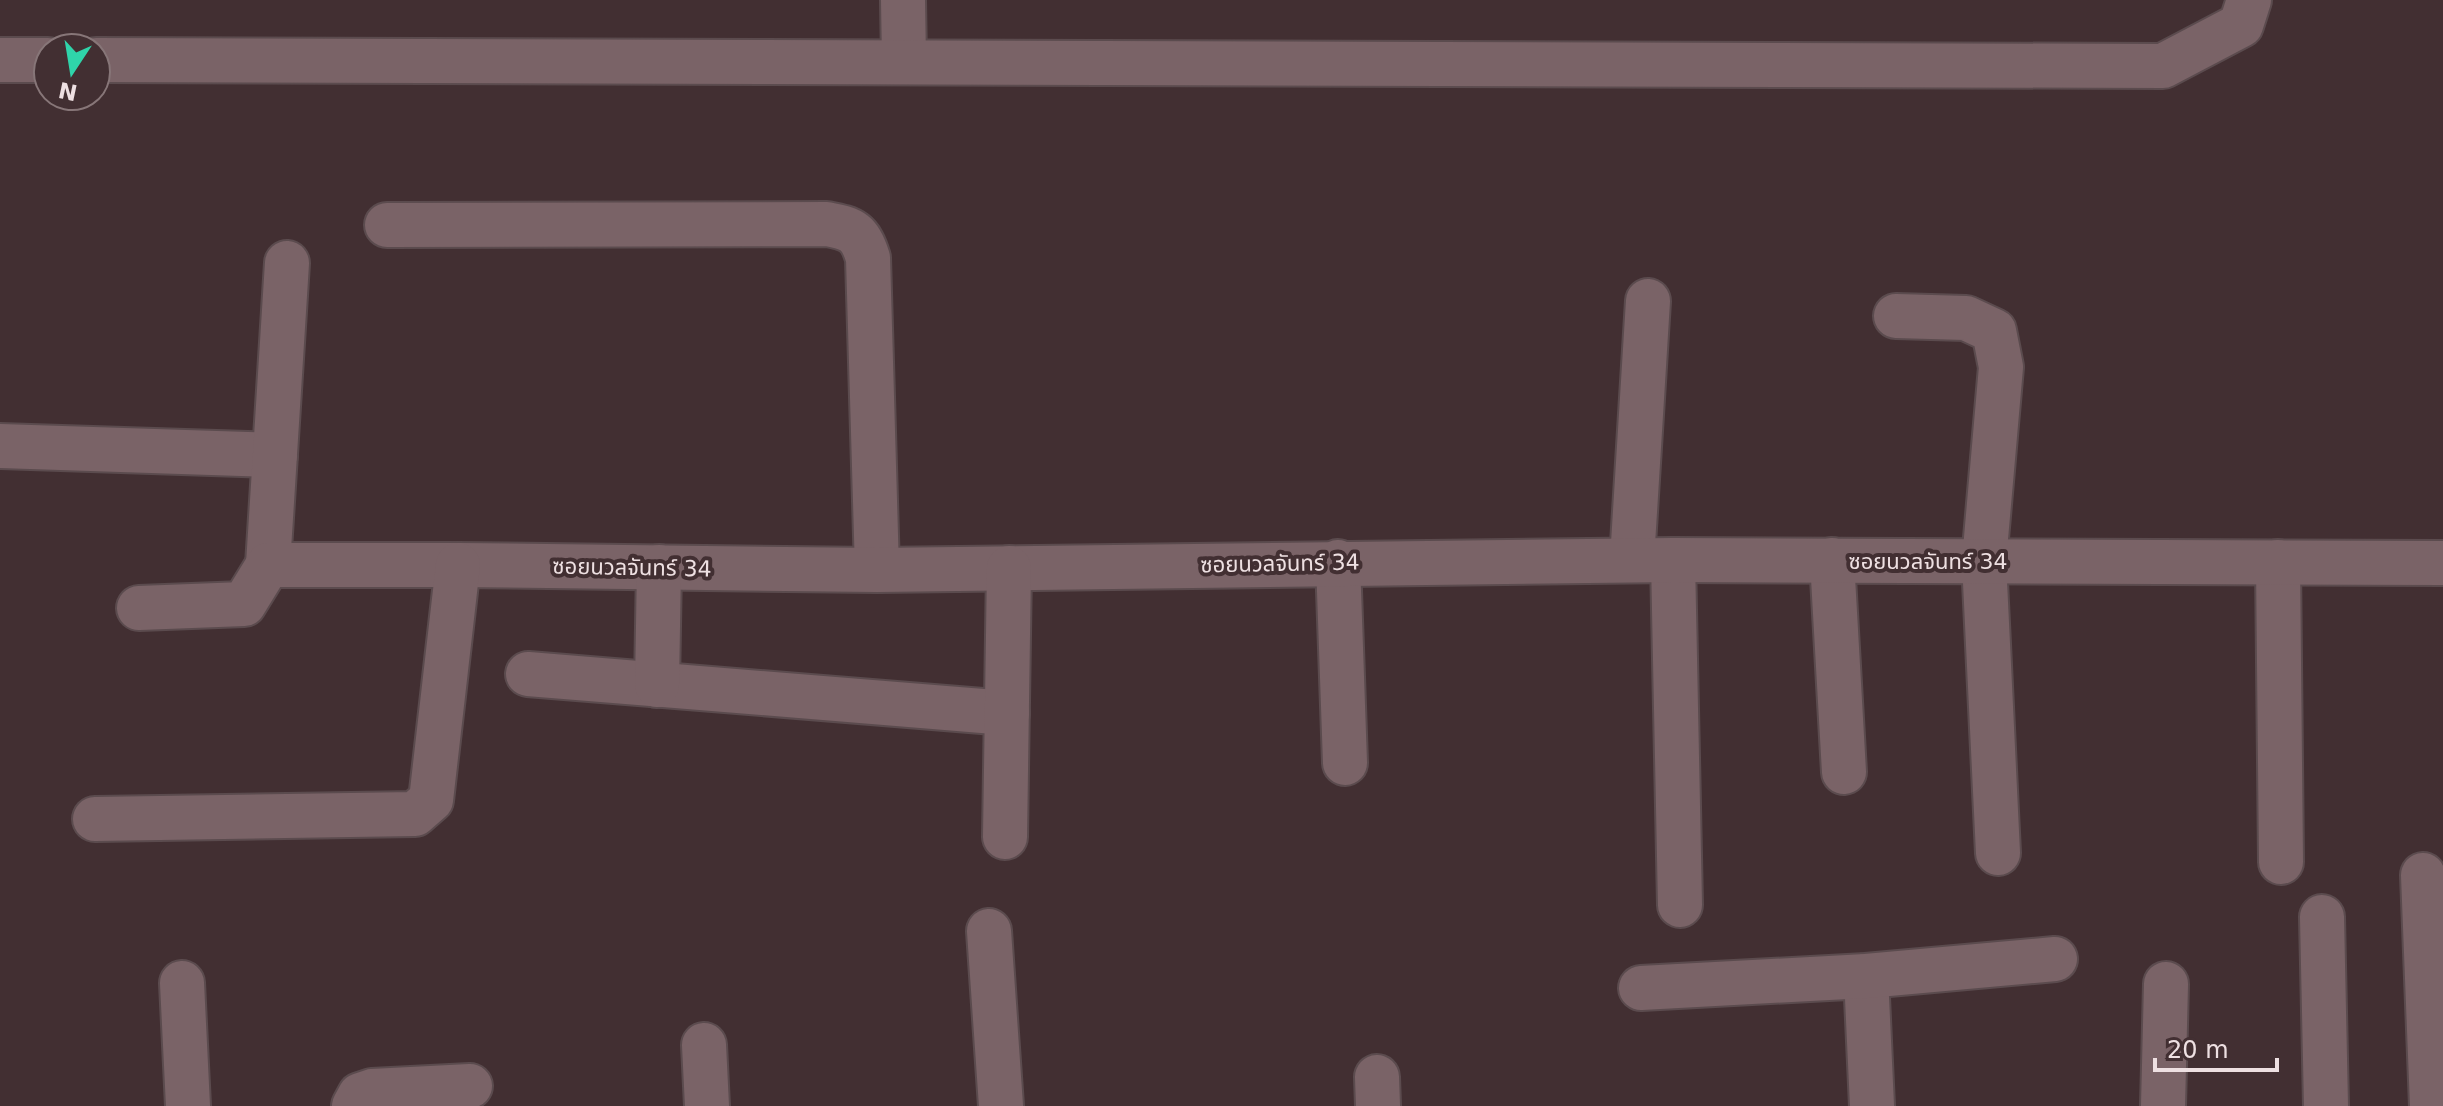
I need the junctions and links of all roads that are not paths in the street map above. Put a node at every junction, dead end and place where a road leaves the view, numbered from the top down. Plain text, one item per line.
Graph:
1 (903, 0) edge
2 (2249, 0) edge
3 (0, 60) edge
4 (32, 60) edge
5 (112, 60) edge
6 (904, 60) junction
7 (387, 225) dead end
8 (287, 263) dead end
9 (1648, 301) dead end
10 (1896, 316) dead end
11 (0, 446) edge
12 (275, 455) junction
13 (1653, 560) junction
14 (1832, 560) junction
15 (1984, 561) junction
16 (1338, 562) junction
17 (2278, 562) junction
18 (2443, 563) edge
19 (268, 565) junction
20 (458, 565) junction
21 (659, 567) junction
22 (1009, 568) junction
23 (877, 570) junction
24 (139, 608) dead end
25 (528, 674) dead end
26 (657, 685) junction
27 (1007, 713) junction
28 (1345, 763) dead end
29 (1844, 772) dead end
30 (95, 819) dead end
31 (1005, 837) dead end
32 (1998, 853) dead end
33 (2281, 862) dead end
34 (2423, 875) dead end
35 (1680, 905) dead end
36 (2322, 917) dead end
37 (989, 931) dead end
38 (2055, 959) dead end
39 (1866, 976) junction
40 (182, 983) dead end
41 (2166, 984) dead end
42 (1641, 988) dead end
43 (704, 1045) dead end
44 (470, 1086) dead end
45 (188, 1106) edge
46 (354, 1106) edge
47 (707, 1106) edge
48 (1001, 1106) edge
49 (1872, 1106) edge
50 (2163, 1106) edge
51 (2326, 1106) edge
52 (2432, 1106) edge

1 - 6 street
2 - 6 street
3 - 4 street
5 - 6 street
7 - 23 street
8 - 12 street
9 - 13 street
10 - 15 street
11 - 12 street
12 - 19 street
13 - 14 street, ซอยนวลจันทร์ 34
13 - 16 street, ซอยนวลจันทร์ 34
13 - 35 street
14 - 15 street, ซอยนวลจันทร์ 34
14 - 29 street
15 - 17 street, ซอยนวลจันทร์ 34
15 - 32 street
16 - 22 street, ซอยนวลจันทร์ 34
16 - 28 street
17 - 18 street, ซอยนวลจันทร์ 34
17 - 33 street
19 - 20 street, ซอยนวลจันทร์ 34
19 - 24 street
20 - 21 street, ซอยนวลจันทร์ 34
20 - 30 street
21 - 23 street, ซอยนวลจันทร์ 34
21 - 26 street
22 - 23 street, ซอยนวลจันทร์ 34
22 - 27 street
25 - 26 street
26 - 27 street
27 - 31 street
34 - 52 street
36 - 51 street
37 - 48 street
38 - 39 street
39 - 42 street
39 - 49 street
40 - 45 street
41 - 50 street
43 - 47 street
44 - 46 street

